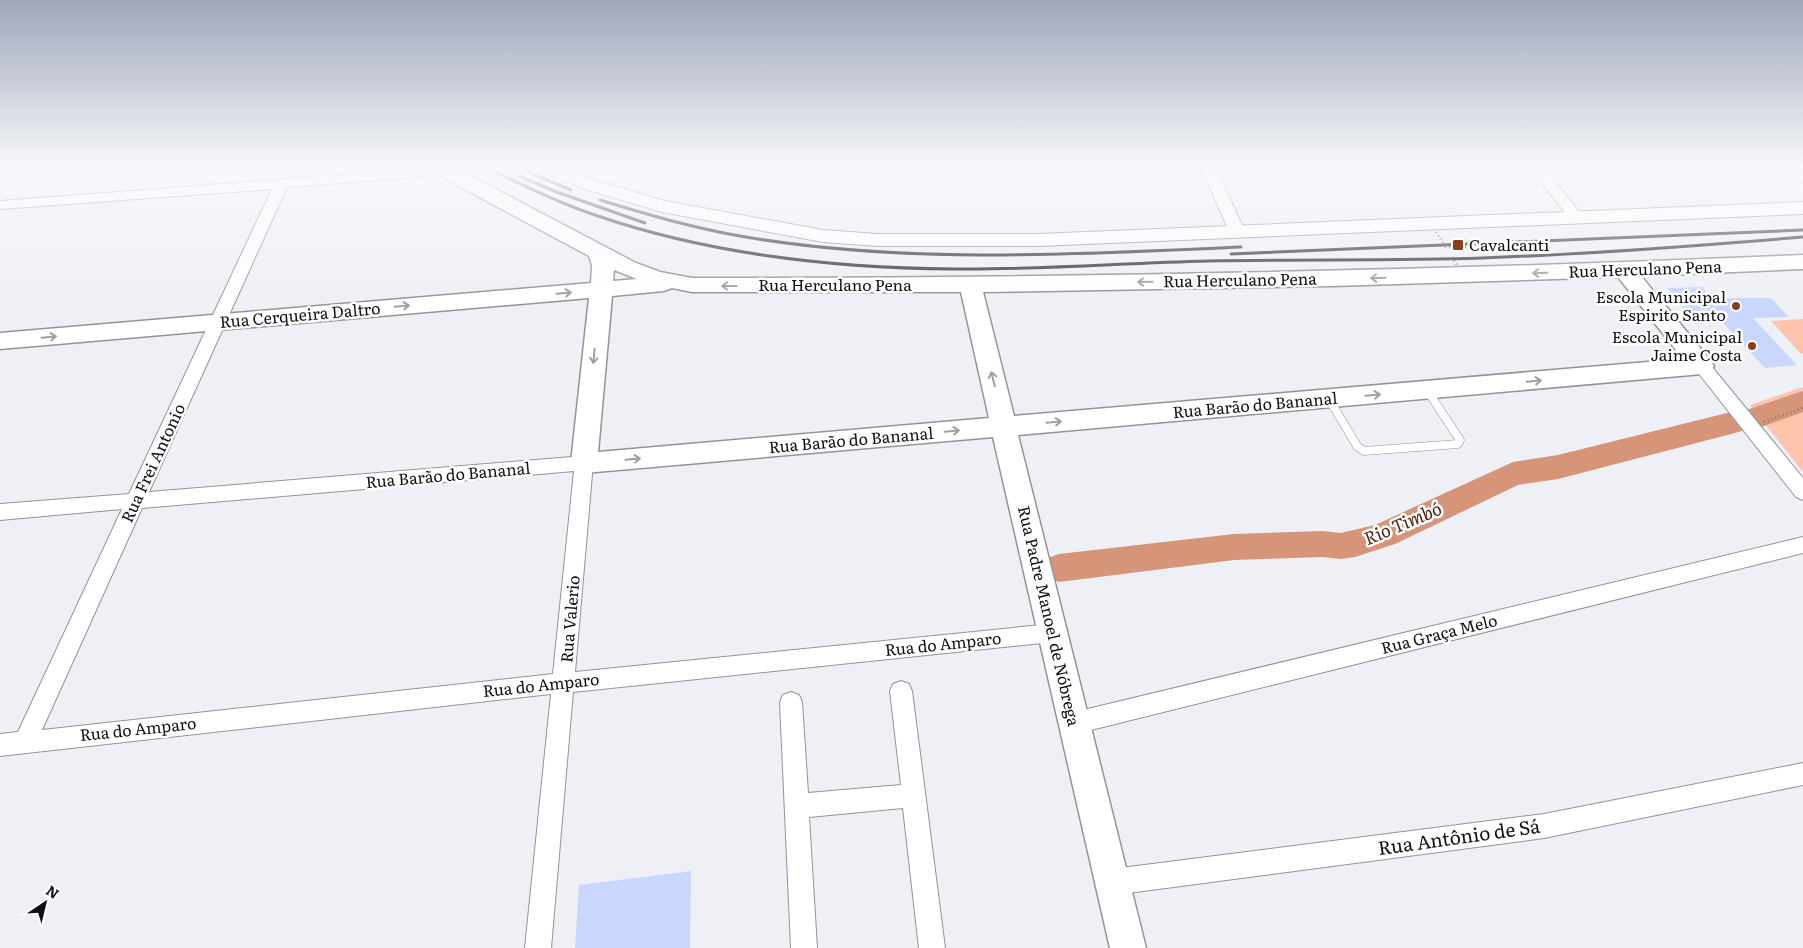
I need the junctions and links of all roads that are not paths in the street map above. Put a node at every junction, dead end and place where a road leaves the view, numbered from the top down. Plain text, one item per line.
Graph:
1 (268, 212) edge
2 (524, 212) edge
3 (694, 212) edge
4 (1228, 212) edge
5 (1572, 212) edge
6 (1696, 212) edge
7 (1576, 217) junction
8 (1237, 232) junction
9 (598, 252) junction
10 (1803, 262) edge
11 (1624, 270) junction
12 (677, 283) junction
13 (970, 285) junction
14 (600, 290) junction
15 (218, 322) junction
16 (0, 341) edge
17 (1702, 366) junction
18 (1427, 390) junction
19 (1329, 398) junction
20 (1005, 426) junction
21 (584, 463) junction
22 (1803, 492) edge
23 (136, 501) junction
24 (0, 512) edge
25 (1803, 545) edge
26 (1052, 632) junction
27 (564, 683) junction
28 (901, 691) dead end
29 (791, 702) dead end
30 (1075, 723) junction
31 (25, 742) junction
32 (0, 744) edge
33 (1803, 774) edge
34 (913, 795) junction
35 (796, 806) junction
36 (1113, 882) junction
37 (538, 948) edge
38 (804, 948) edge
39 (932, 948) edge
40 (1128, 948) edge

1 - 15 street, Rua Frei Antonio
2 - 9 main road
3 - 8 street
4 - 8 street
5 - 7 street
6 - 7 street
7 - 8 street
9 - 12 main road
9 - 14 main road
10 - 11 main road, Rua Herculano Pena
11 -> 13 main road, Rua Herculano Pena
11 - 17 main road
13 -> 12 main road, Rua Herculano Pena
12 - 14 main road, Rua Cerqueira Daltro
20 -> 13 main road, Rua Padre Manoel de Nóbrega
15 -> 14 main road, Rua Cerqueira Daltro
14 -> 21 main road, Rua Valerio
16 -> 15 main road, Rua Cerqueira Daltro
15 - 23 street, Rua Frei Antonio
18 -> 17 main road, Rua Barão do Bananal
17 - 22 street
19 -> 18 main road, Rua Barão do Bananal
18 - 19 lane
20 -> 19 main road, Rua Barão do Bananal
21 -> 20 main road, Rua Barão do Bananal
20 - 26 main road, Rua Padre Manoel de Nóbrega
21 - 23 street, Rua Barão do Bananal
21 - 27 street, Rua Valerio
23 - 24 street, Rua Barão do Bananal
23 - 31 street, Rua Frei Antonio
25 - 30 street, Rua Graça Melo
26 - 27 street, Rua do Amparo
26 - 30 main road, Rua Padre Manoel de Nóbrega
27 - 31 street, Rua do Amparo
27 - 37 street, Rua Valerio
28 - 34 street
29 - 35 street
30 - 36 main road, Rua Padre Manoel de Nóbrega
31 - 32 street, Rua do Amparo
33 - 36 street, Rua Antônio de Sá
34 - 35 street
34 - 39 street
35 - 38 street
36 - 40 main road, Rua Padre Manoel de Nóbrega

